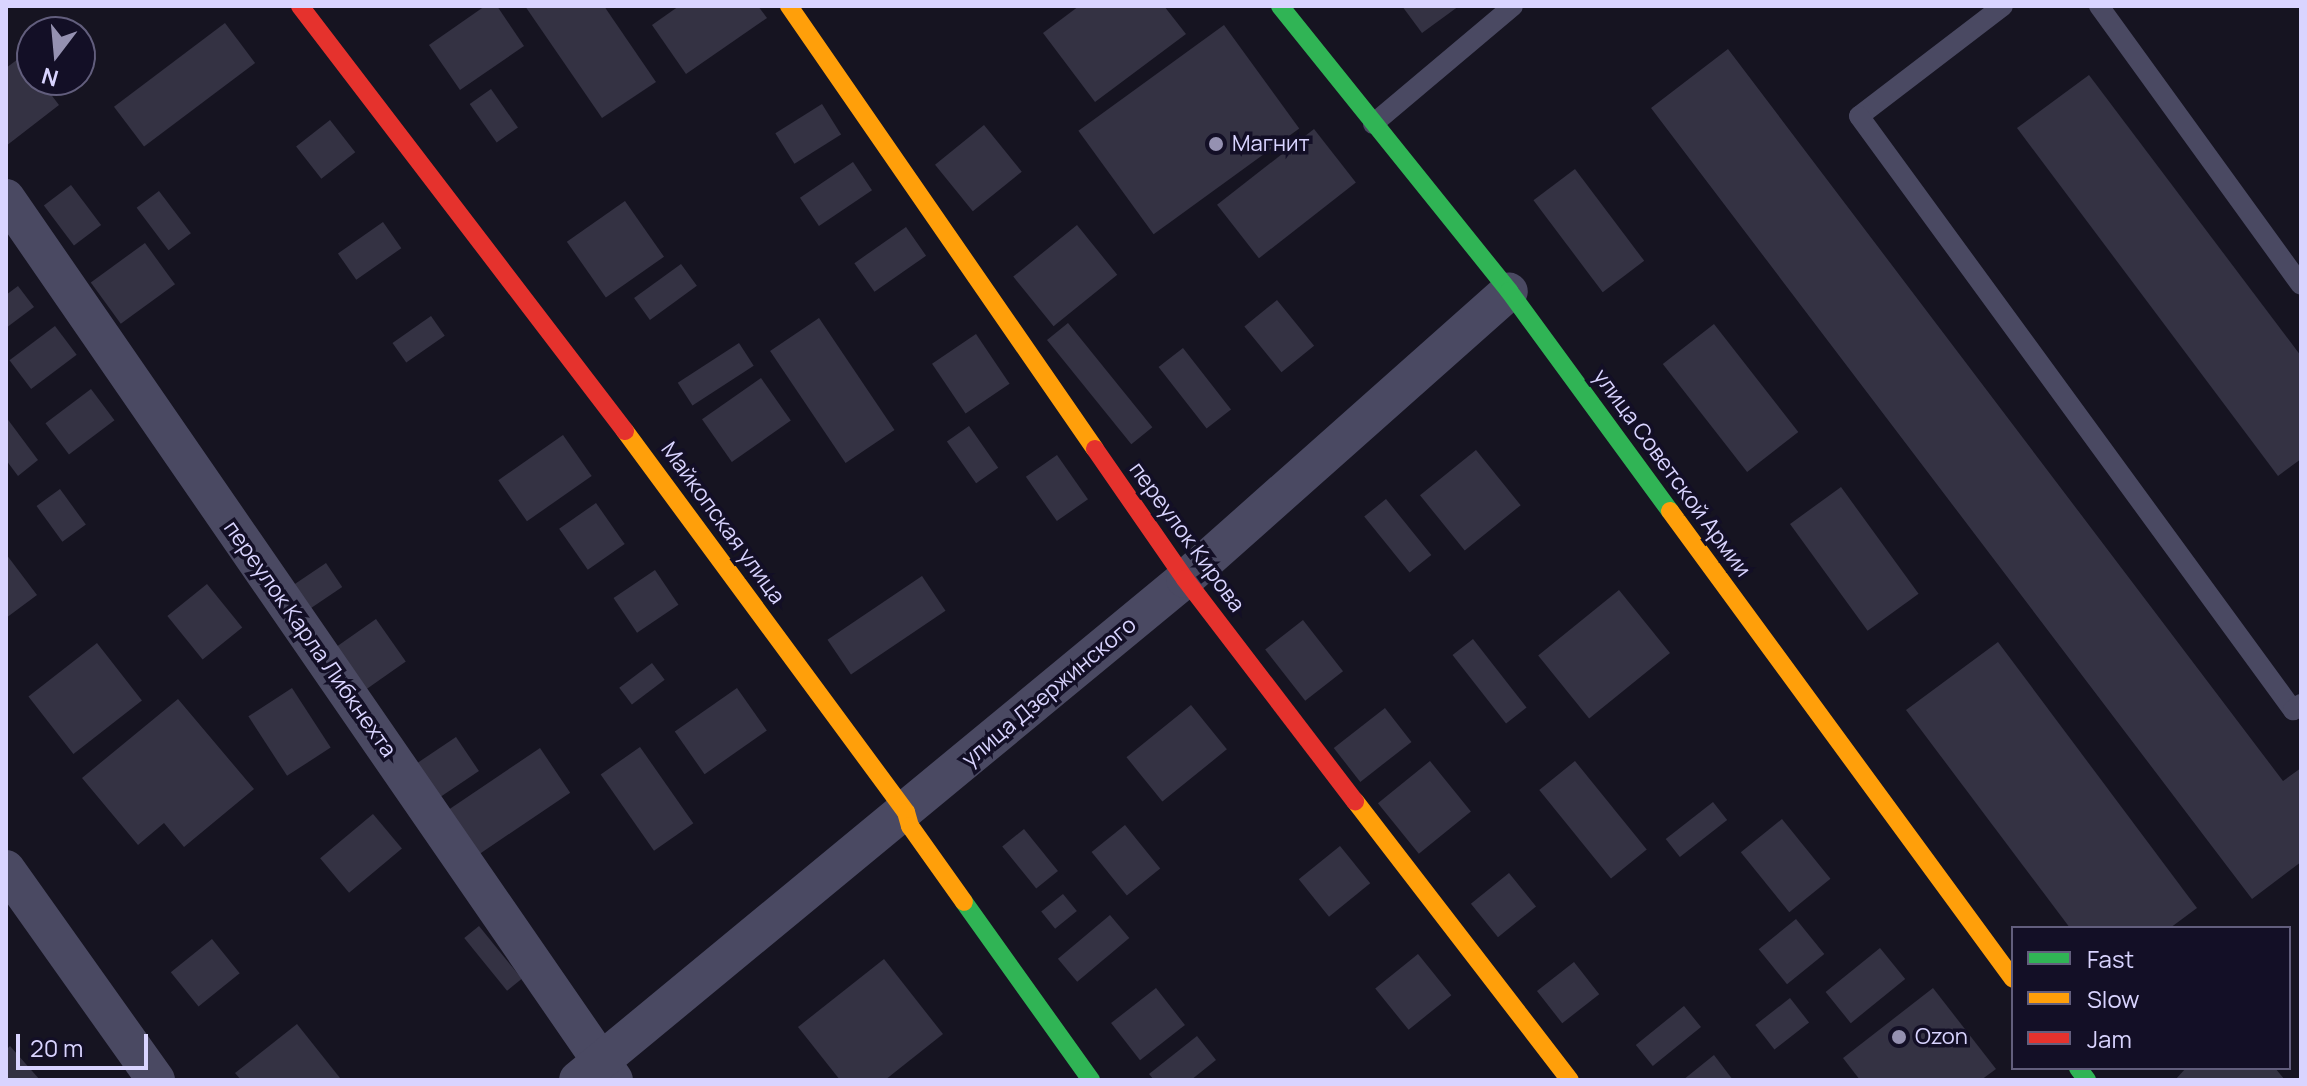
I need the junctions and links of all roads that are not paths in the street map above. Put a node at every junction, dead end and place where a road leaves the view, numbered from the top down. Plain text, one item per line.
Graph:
1 (300, 6) edge
2 (789, 6) edge
3 (1280, 6) edge
4 (1513, 6) edge
5 (2003, 6) edge
6 (2099, 6) edge
7 (1373, 124) junction
8 (6, 198) edge
9 (2301, 285) edge
10 (1509, 291) junction
11 (1185, 579) junction
12 (2301, 704) edge
13 (906, 812) junction
14 (6, 869) edge
15 (2011, 976) edge
16 (598, 1074) edge
17 (156, 1080) edge
18 (1091, 1080) edge
19 (1570, 1080) edge

1 - 13 street, Майкопская улица
2 - 11 street, переулок Кирова
3 - 7 street, улица Советской Армии
4 - 7 lane
5 - 12 lane
6 - 9 lane
7 - 10 street, улица Советской Армии
8 - 16 street, переулок Карла Либкнехта
10 - 11 street, улица Дзержинского
10 - 15 street, улица Советской Армии
11 - 13 street, улица Дзержинского
11 - 19 street, переулок Кирова
13 - 16 street, улица Дзержинского
13 - 18 street, Майкопская улица
14 - 17 street

